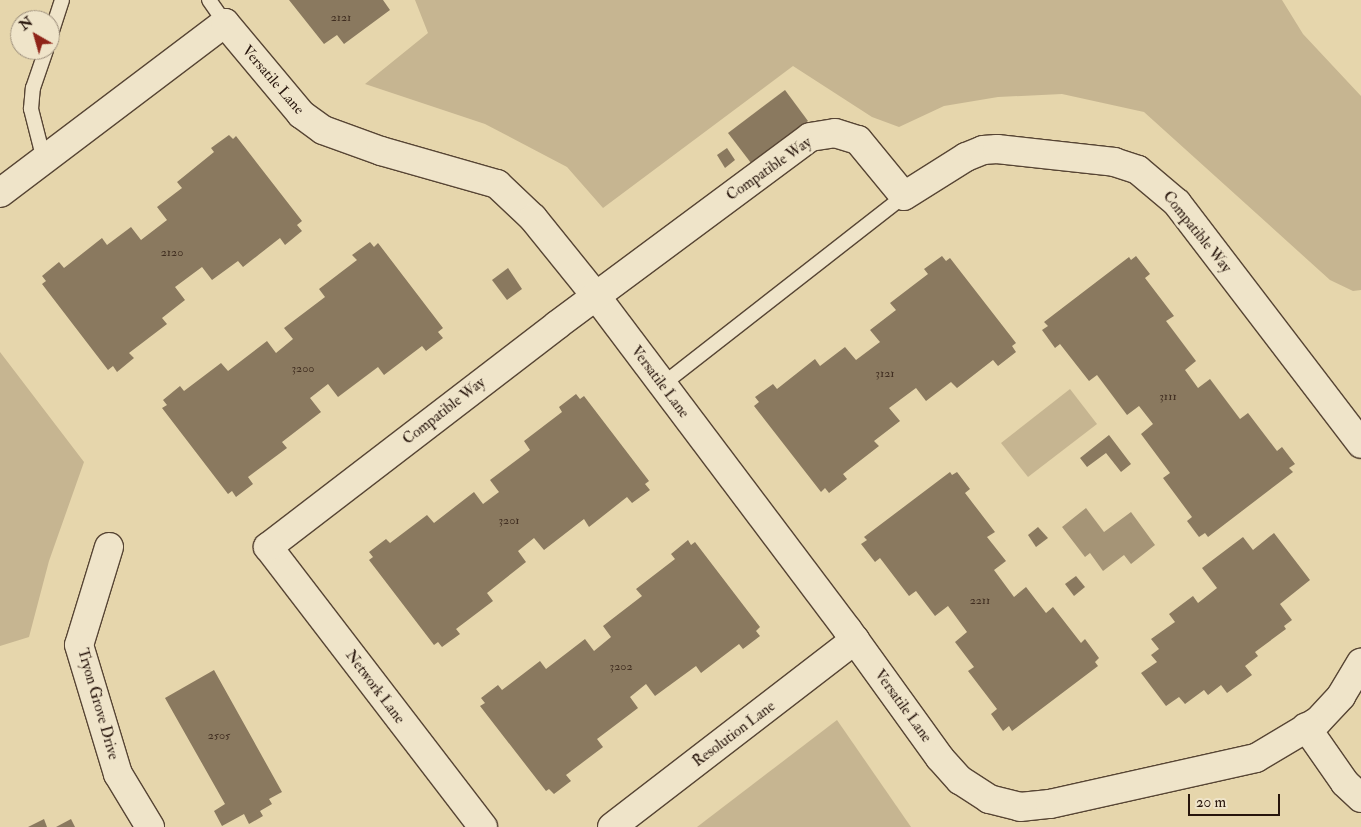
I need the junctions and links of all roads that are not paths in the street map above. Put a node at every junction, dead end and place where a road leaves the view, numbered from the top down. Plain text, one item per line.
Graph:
1 (210, 0) edge
2 (225, 23) junction
3 (43, 60) edge
4 (44, 160) junction
5 (0, 193) edge
6 (904, 196) junction
7 (596, 296) junction
8 (662, 385) junction
9 (1361, 444) edge
10 (268, 546) joint
11 (109, 547) dead end
12 (855, 640) junction
13 (1361, 663) edge
14 (1306, 727) junction
15 (1361, 798) edge
16 (150, 827) edge
17 (482, 827) edge
18 (612, 827) edge

1 - 2 lane
2 - 4 street
2 - 7 street, Versatile Lane
3 - 4 lane
4 - 5 street
6 - 7 street, Compatible Way
6 - 8 lane
6 - 9 street, Compatible Way
7 - 8 street, Versatile Lane
7 - 10 street, Compatible Way
8 - 12 street, Versatile Lane
10 - 17 street, Network Lane
11 - 16 street, Tryon Grove Drive
12 - 14 street, Versatile Lane
12 - 18 street, Resolution Lane
13 - 14 street
14 - 15 street

